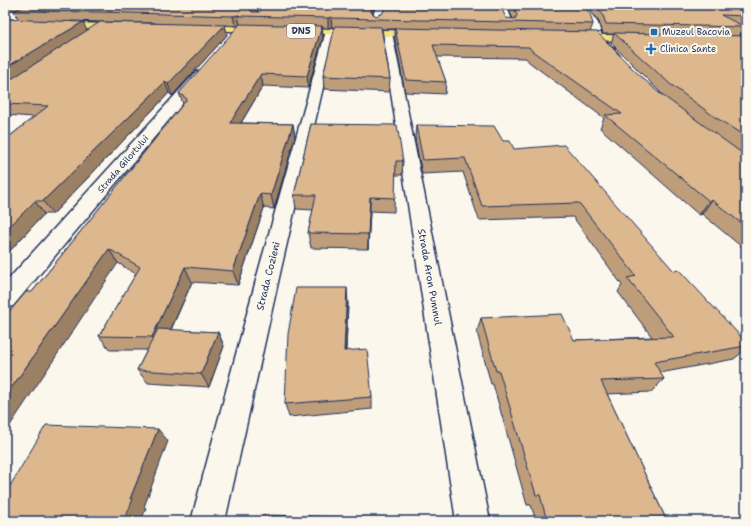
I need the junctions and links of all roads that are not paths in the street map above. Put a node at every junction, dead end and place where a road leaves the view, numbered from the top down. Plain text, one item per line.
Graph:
1 (381, 5) edge
2 (501, 5) edge
3 (580, 5) edge
4 (5, 15) edge
5 (27, 15) edge
6 (379, 24) junction
7 (508, 24) edge
8 (5, 25) edge
9 (103, 26) junction
10 (580, 26) edge
11 (133, 27) edge
12 (608, 27) edge
13 (187, 28) edge
14 (240, 29) junction
15 (702, 30) edge
16 (331, 31) junction
17 (746, 31) edge
18 (596, 32) junction
19 (433, 34) edge
20 (558, 37) edge
21 (653, 39) edge
22 (83, 40) edge
23 (228, 43) edge
24 (212, 61) edge
25 (624, 67) edge
26 (5, 299) edge
27 (208, 521) edge
28 (473, 521) edge

1 - 6 street
2 - 7 street
3 - 18 street
4 - 5 main road
6 - 16 main road, DN5
6 - 19 main road, DN5
6 - 28 street, Strada Aron Pumnul
8 - 9 main road
9 - 11 main road
9 - 22 street
10 - 18 main road
12 - 18 main road
13 - 14 main road, DN5
14 - 16 main road, DN5
14 - 23 street
15 - 17 main road
16 - 27 street, Strada Cozieni
18 - 20 main road
18 - 21 main road
18 - 25 street
24 - 26 street, Strada Gilortului

